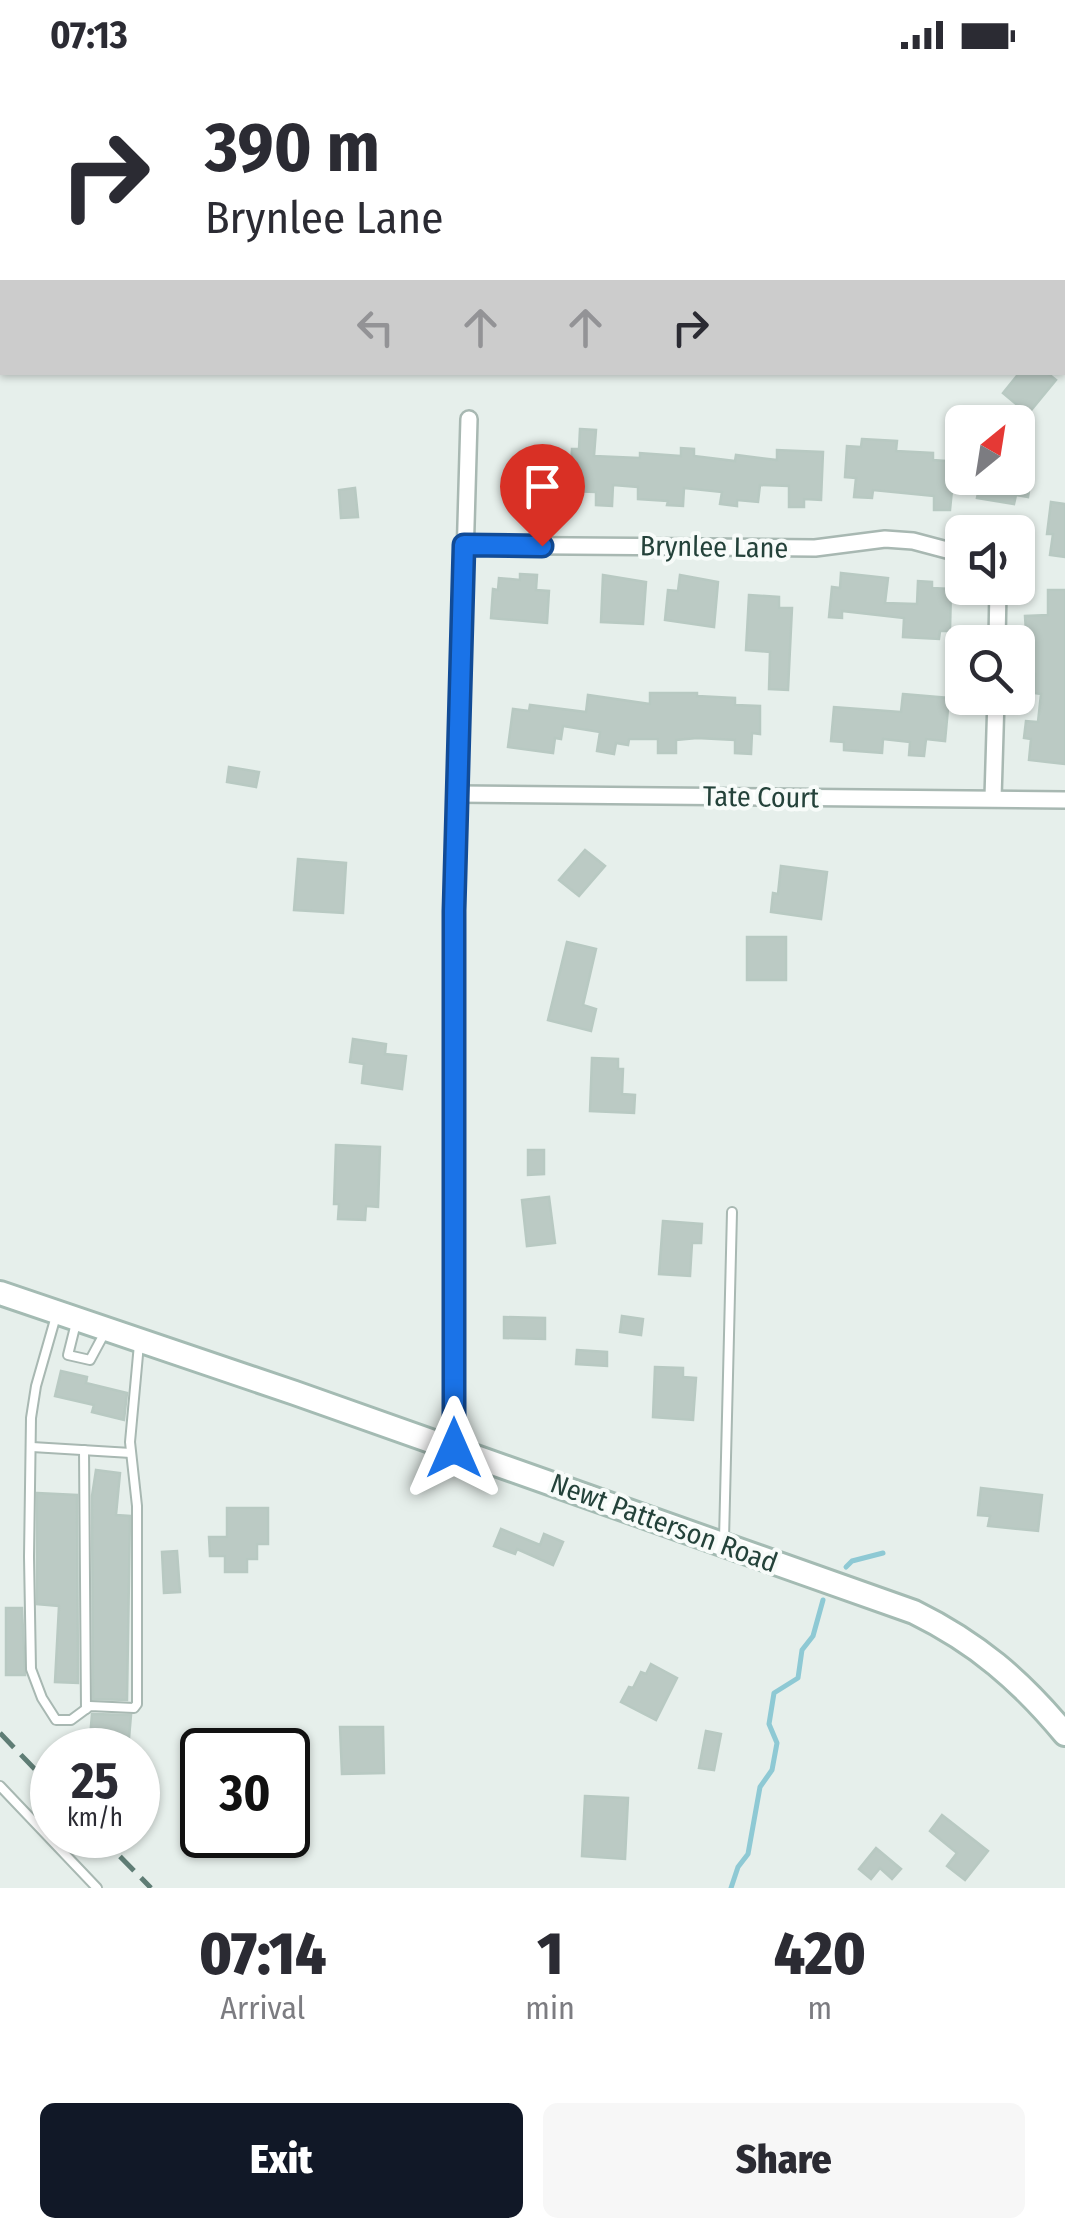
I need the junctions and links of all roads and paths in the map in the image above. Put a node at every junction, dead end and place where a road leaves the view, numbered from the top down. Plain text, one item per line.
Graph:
1 (469, 419) dead end
2 (464, 545) junction
3 (945, 549) edge
4 (995, 715) edge
5 (457, 794) junction
6 (993, 798) junction
7 (1065, 800) edge
8 (732, 1212) dead end
9 (0, 1293) edge
10 (67, 1316) junction
11 (106, 1328) junction
12 (139, 1340) junction
13 (32, 1447) junction
14 (454, 1448) junction
15 (84, 1450) junction
16 (131, 1453) junction
17 (724, 1544) junction
18 (86, 1709) junction
19 (1065, 1734) edge
20 (0, 1786) edge
21 (97, 1888) edge

1 - 2 street
2 - 3 street, Brynlee Lane
2 - 5 street
4 - 6 street
5 - 6 street, Tate Court
5 - 14 street
6 - 7 street, Tate Court
8 - 17 lane
9 - 10 street, Newt Patterson Road
10 - 11 street, Newt Patterson Road
10 - 11 lane
10 - 13 lane
11 - 12 street, Newt Patterson Road
12 - 14 street, Newt Patterson Road
12 - 16 lane
13 - 15 lane
13 - 18 lane
14 - 17 street, Newt Patterson Road
15 - 16 lane
15 - 18 lane
16 - 18 lane
17 - 19 street, Newt Patterson Road
20 - 21 lane

